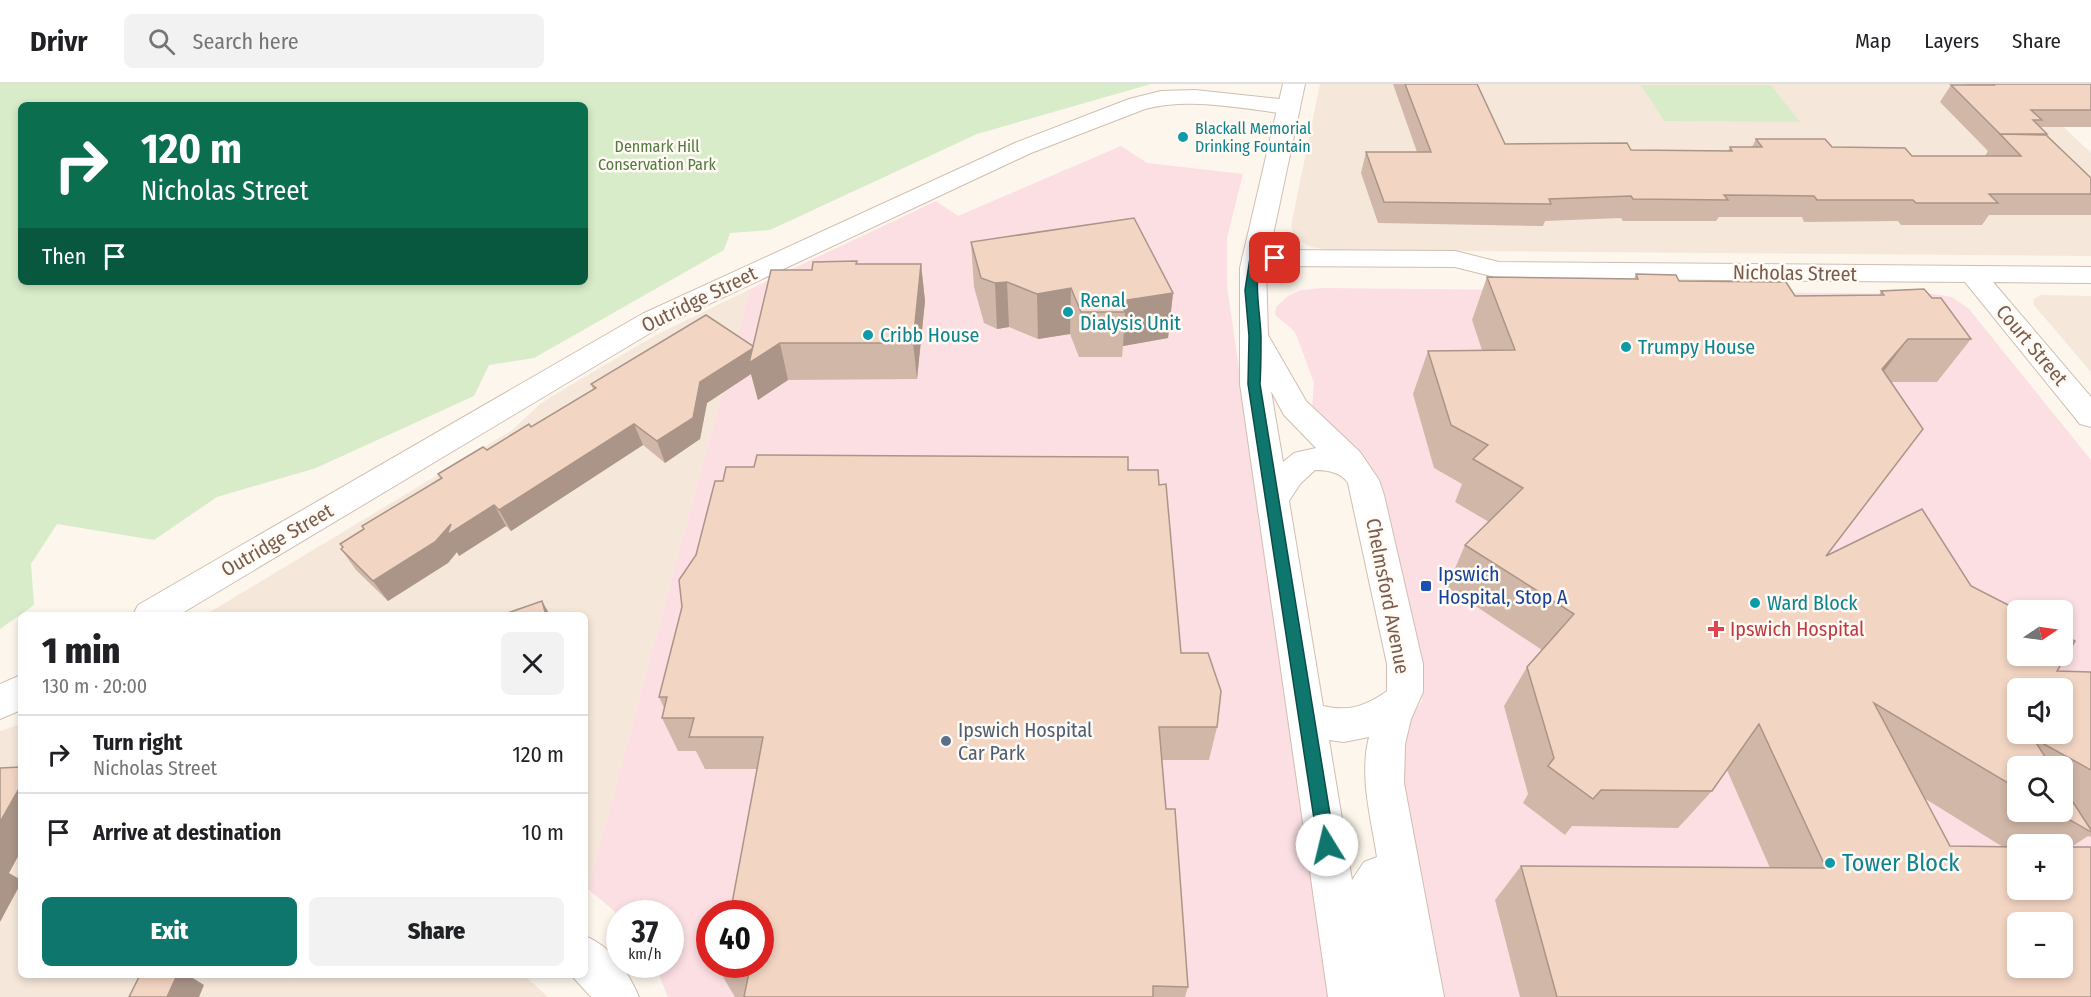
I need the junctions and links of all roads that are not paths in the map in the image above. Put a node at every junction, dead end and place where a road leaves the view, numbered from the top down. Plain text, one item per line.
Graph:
1 (1292, 96) edge
2 (1254, 270) junction
3 (1972, 274) junction
4 (2091, 275) edge
5 (1255, 336) junction
6 (2091, 417) edge
7 (1357, 470) junction
8 (1272, 503) junction
9 (155, 612) edge
10 (18, 693) edge
11 (1400, 702) junction
12 (0, 704) edge
13 (1306, 717) junction
14 (1401, 872) junction
15 (588, 961) edge
16 (617, 997) edge
17 (1350, 997) edge
18 (1387, 997) edge
19 (1422, 997) edge

1 - 2 street, Chelmsford Avenue
1 - 9 street, Outridge Street
2 - 3 street, Nicholas Street
2 - 5 street, Chelmsford Avenue
3 - 4 street, Nicholas Street
3 - 6 street, Court Street
5 - 7 street, Chelmsford Avenue
5 - 8 street, Chelmsford Avenue
7 - 8 street
7 - 11 street, Chelmsford Avenue
8 - 13 street, Chelmsford Avenue
10 - 12 street
11 - 13 street
11 - 14 street, Chelmsford Avenue
13 - 17 street, Chelmsford Avenue
14 - 18 street
14 - 19 street, Chelmsford Avenue
15 - 16 street

